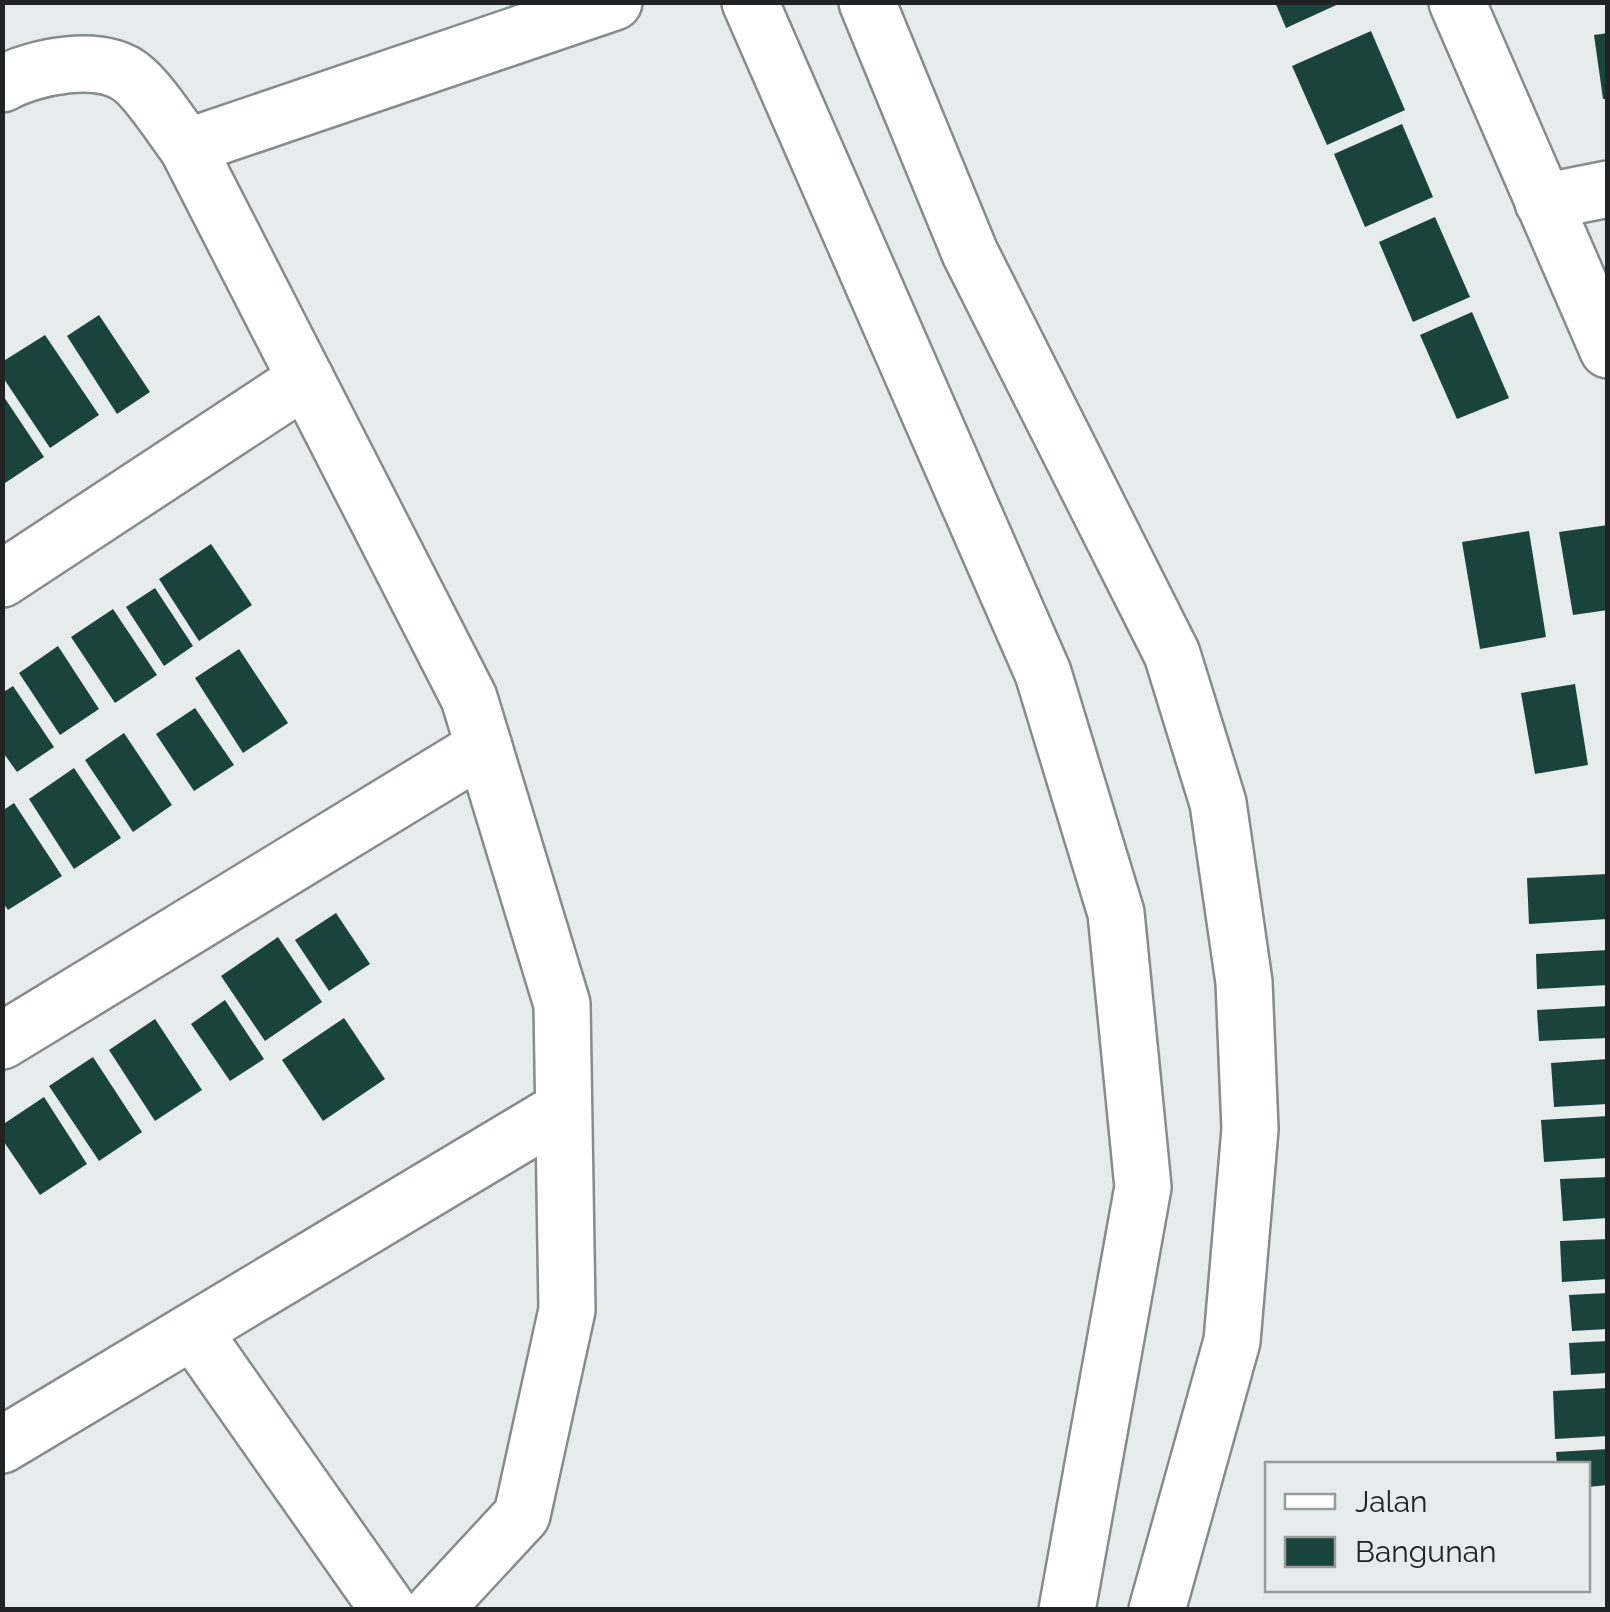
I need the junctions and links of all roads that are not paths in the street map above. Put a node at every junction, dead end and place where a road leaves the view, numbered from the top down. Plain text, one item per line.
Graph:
1 (614, 2) edge
2 (750, 2) edge
3 (866, 2) edge
4 (1457, 2) edge
5 (2, 84) edge
6 (187, 147) junction
7 (1608, 189) edge
8 (1544, 202) junction
9 (1608, 350) edge
10 (306, 379) junction
11 (2, 579) edge
12 (484, 747) junction
13 (2, 1042) edge
14 (563, 1109) junction
15 (193, 1331) junction
16 (2, 1445) edge
17 (389, 1610) edge
18 (434, 1610) edge
19 (1068, 1610) edge
20 (1156, 1610) edge

1 - 6 street
2 - 19 street
3 - 20 street
4 - 8 street
5 - 6 street
6 - 10 street
7 - 8 street
8 - 9 street
10 - 11 street
10 - 12 street
12 - 13 street
12 - 14 street
14 - 15 street
14 - 18 street
15 - 16 street
15 - 17 street

